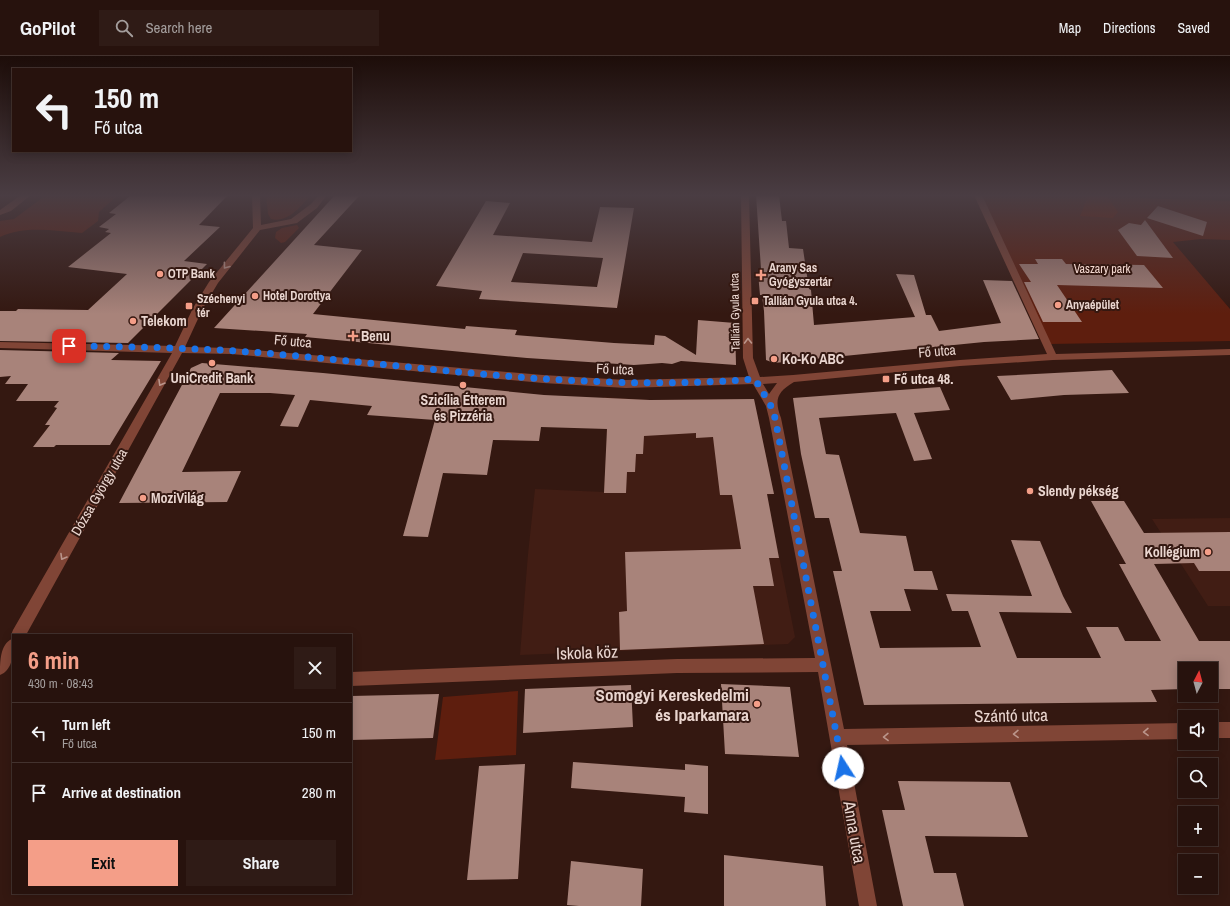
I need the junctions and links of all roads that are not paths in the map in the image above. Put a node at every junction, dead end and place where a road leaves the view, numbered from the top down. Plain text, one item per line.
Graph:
1 (253, 235) edge
2 (746, 235) edge
3 (996, 235) edge
4 (0, 345) edge
5 (179, 348) junction
6 (1230, 352) edge
7 (1053, 357) junction
8 (793, 378) junction
9 (755, 379) junction
10 (771, 406) junction
11 (19, 634) edge
12 (12, 647) edge
13 (824, 665) junction
14 (0, 668) edge
15 (352, 679) edge
16 (1218, 730) edge
17 (1230, 730) edge
18 (1178, 731) edge
19 (838, 737) junction
20 (868, 906) edge

1 -> 5 street
9 -> 2 street, Tallián Gyula utca
3 - 7 street
4 - 5 street, Fő utca
5 - 9 street, Fő utca
5 -> 11 street, Dózsa György utca
6 - 7 street, Fő utca
7 - 8 street, Fő utca
8 - 9 street, Fő utca
8 - 10 street
9 - 10 street, Anna utca
10 - 13 street, Anna utca
12 - 14 street
13 - 15 street, Iskola köz
13 - 19 street, Anna utca
16 - 17 street
18 -> 19 street, Szántó utca
19 - 20 street, Anna utca

